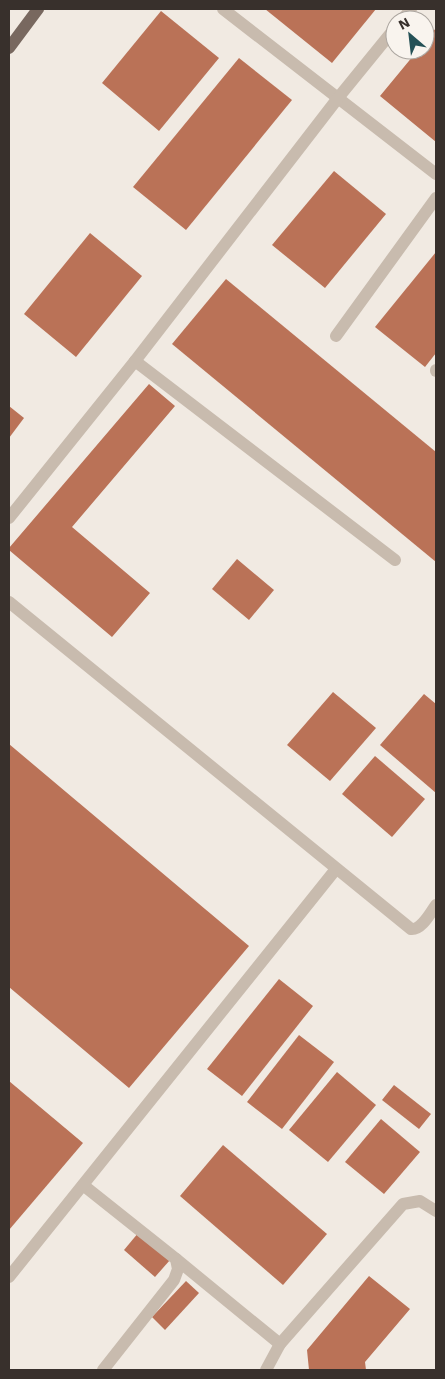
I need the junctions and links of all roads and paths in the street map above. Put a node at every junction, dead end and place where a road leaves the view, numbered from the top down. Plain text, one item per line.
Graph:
1 (38, 9) edge
2 (223, 9) edge
3 (385, 40) edge
4 (9, 48) edge
5 (338, 98) junction
6 (436, 174) edge
7 (436, 198) edge
8 (336, 336) dead end
9 (135, 361) junction
10 (9, 518) edge
11 (395, 560) dead end
12 (9, 602) edge
13 (336, 869) junction
14 (436, 905) edge
15 (83, 1185) junction
16 (436, 1211) edge
17 (176, 1259) junction
18 (9, 1278) edge
19 (280, 1344) junction
20 (103, 1370) edge
21 (266, 1370) edge

1 - 4 main road
2 - 5 lane
3 - 5 lane
5 - 6 lane
5 - 9 lane
7 - 8 lane
9 - 10 lane
9 - 11 lane
12 - 13 lane
13 - 14 lane
13 - 15 lane
15 - 17 lane
15 - 18 lane
16 - 19 lane
17 - 19 lane
17 - 20 lane
19 - 21 lane

